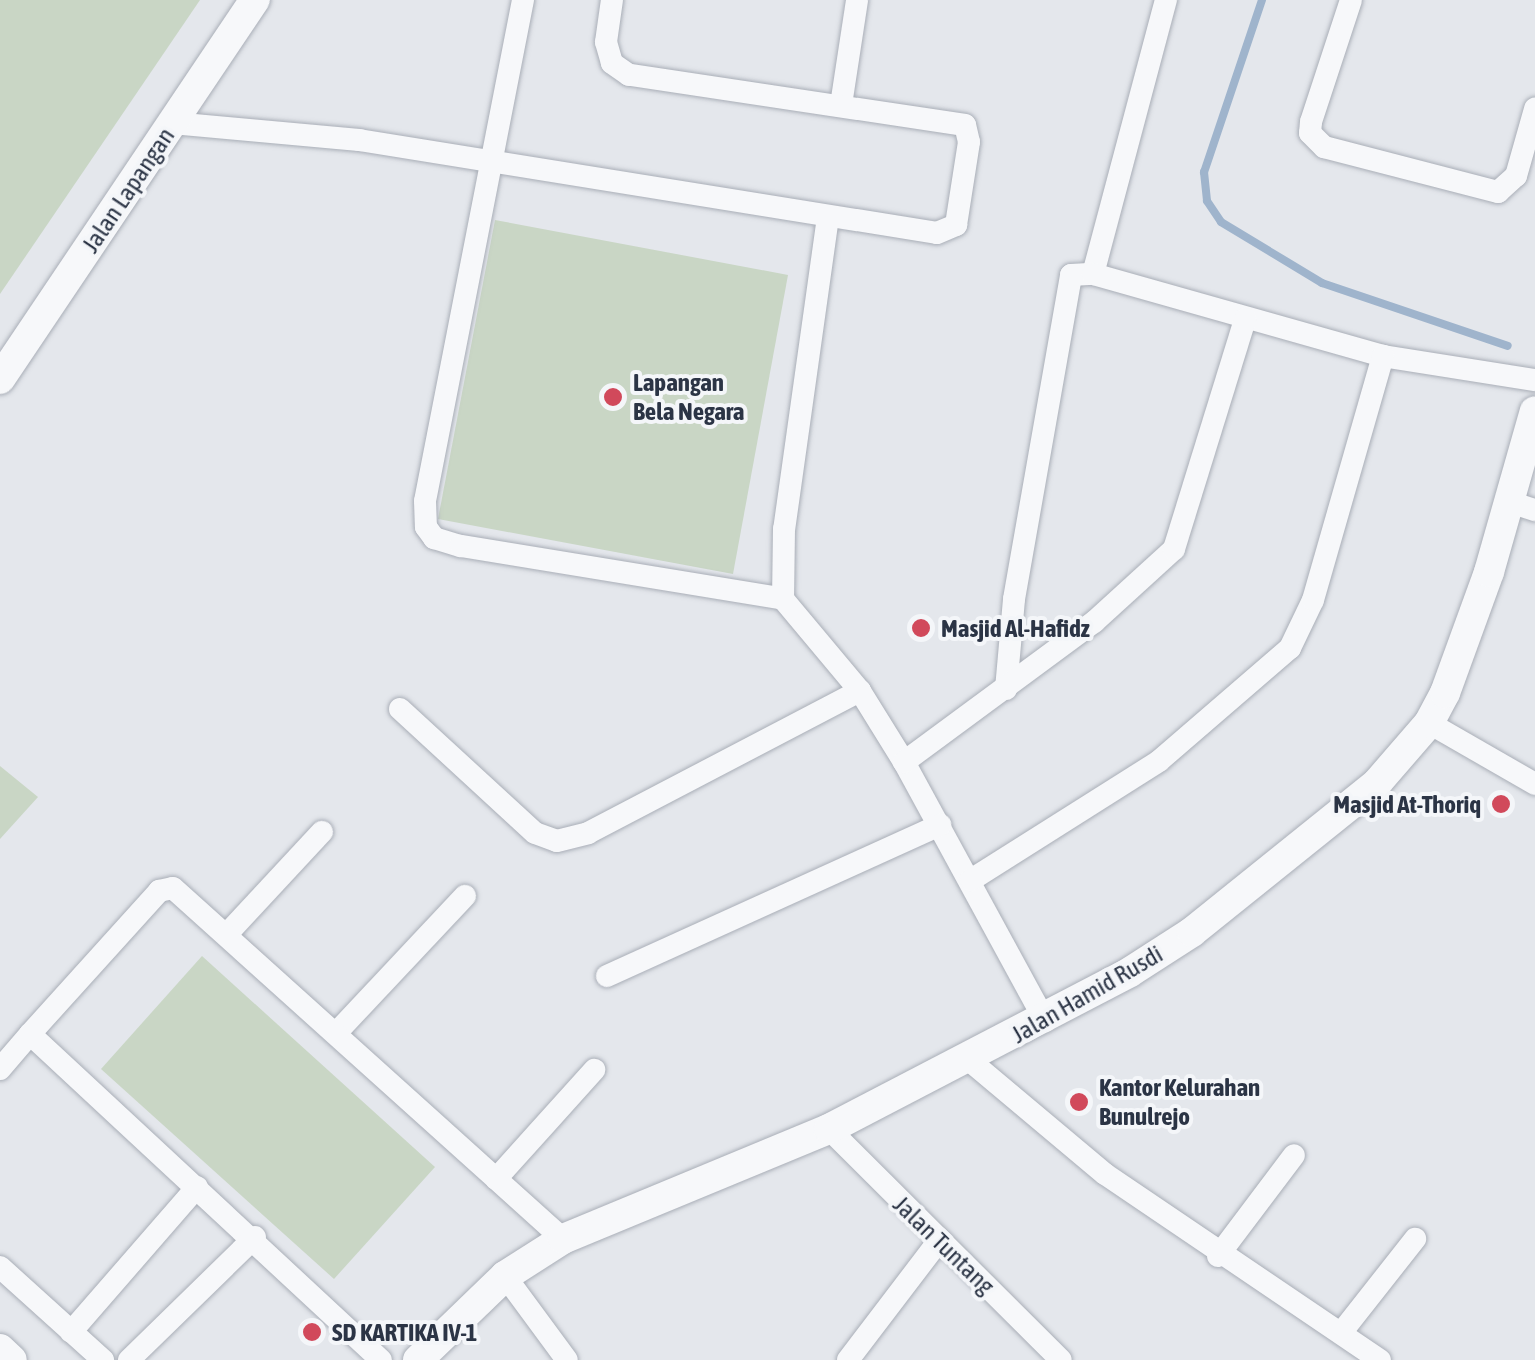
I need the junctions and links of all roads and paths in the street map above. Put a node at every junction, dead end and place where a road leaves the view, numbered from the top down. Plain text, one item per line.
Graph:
1 (255, 0) edge
2 (524, 0) edge
3 (612, 0) edge
4 (857, 0) edge
5 (1166, 0) edge
6 (1350, 0) edge
7 (841, 105) junction
8 (1535, 109) edge
9 (172, 123) junction
10 (496, 162) junction
11 (828, 217) junction
12 (1094, 274) junction
13 (1245, 320) junction
14 (1383, 356) junction
15 (0, 379) edge
16 (1535, 380) edge
17 (1535, 411) edge
18 (1522, 506) edge
19 (783, 599) junction
20 (1006, 689) junction
21 (860, 691) junction
22 (400, 710) dead end
23 (1429, 724) junction
24 (904, 762) junction
25 (1535, 784) edge
26 (940, 825) junction
27 (322, 832) dead end
28 (970, 880) junction
29 (465, 896) dead end
30 (228, 932) junction
31 (607, 976) dead end
32 (1045, 1021) junction
33 (340, 1030) junction
34 (30, 1034) junction
35 (968, 1060) junction
36 (0, 1069) edge
37 (594, 1070) dead end
38 (829, 1130) junction
39 (1294, 1155) dead end
40 (496, 1179) junction
41 (197, 1186) junction
42 (254, 1237) junction
43 (563, 1239) junction
44 (1416, 1240) dead end
45 (938, 1242) junction
46 (1218, 1256) junction
47 (0, 1267) edge
48 (505, 1276) junction
49 (71, 1332) junction
50 (1341, 1333) junction
51 (0, 1349) edge
52 (1057, 1359) edge
53 (12, 1360) edge
54 (103, 1360) edge
55 (129, 1360) edge
56 (381, 1360) edge
57 (418, 1360) edge
58 (567, 1360) edge
59 (848, 1360) edge
60 (1380, 1360) edge

1 - 9 street, Jalan Lapangan
2 - 10 street
3 - 7 street
4 - 7 street
5 - 12 street
6 - 8 street
7 - 11 street
9 - 10 street
9 - 15 street, Jalan Lapangan
10 - 11 street
10 - 19 street
11 - 19 street
12 - 13 street
12 - 20 street
13 - 14 street
13 - 20 street
14 - 16 street
14 - 28 street
17 - 18 street, Jalan Hamid Rusdi
18 - 23 street, Jalan Hamid Rusdi
19 - 21 street
20 - 24 street
21 - 22 street
21 - 24 street
23 - 25 street
23 - 32 street, Jalan Hamid Rusdi
24 - 26 street
26 - 28 street
26 - 31 street
27 - 30 street
28 - 32 street
29 - 33 street
30 - 33 street
30 - 34 street
32 - 35 street, Jalan Hamid Rusdi
33 - 40 street
34 - 36 street
34 - 41 street
35 - 38 street, Jalan Hamid Rusdi
35 - 46 street
37 - 40 street
38 - 43 street, Jalan Hamid Rusdi
38 - 45 street, Jalan Tuntang
39 - 46 street
40 - 43 street
41 - 42 street
41 - 49 street
42 - 55 street
42 - 56 street
43 - 48 street, Jalan Hamid Rusdi
44 - 50 street
45 - 52 street, Jalan Tuntang
45 - 59 street
46 - 50 street
47 - 49 street
48 - 57 street, Jalan Hamid Rusdi
48 - 58 street
49 - 54 street
50 - 60 street
51 - 53 street

